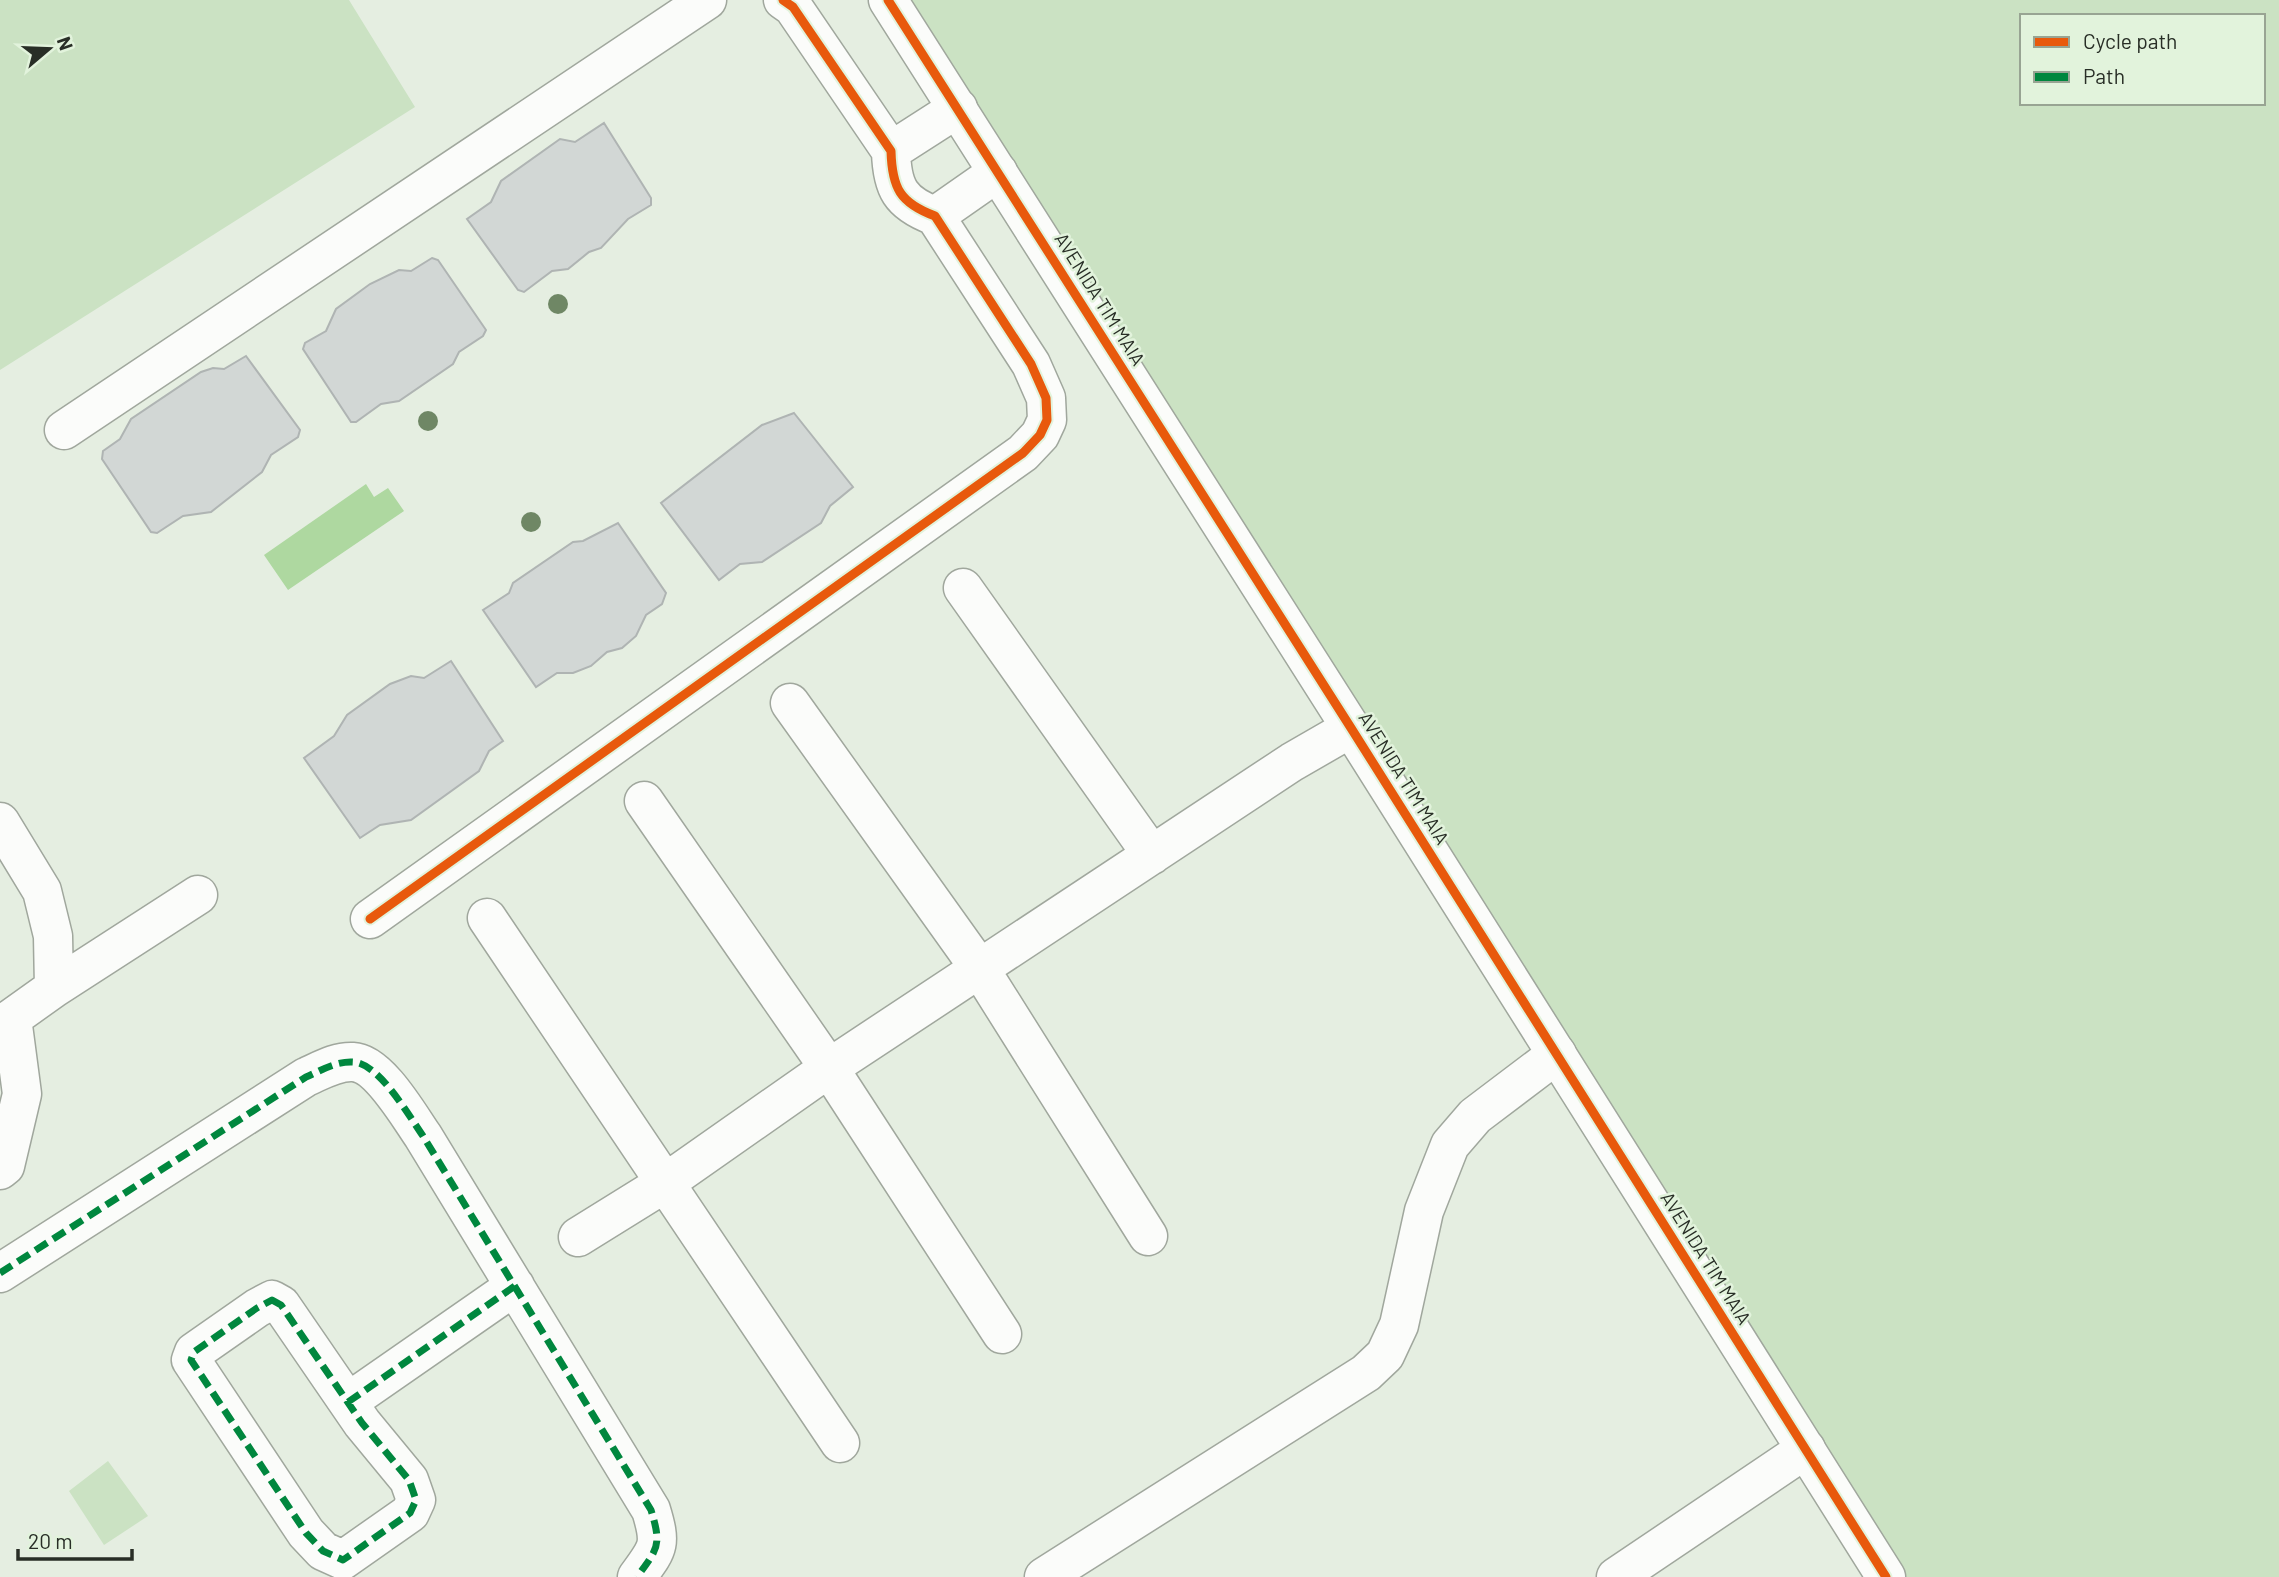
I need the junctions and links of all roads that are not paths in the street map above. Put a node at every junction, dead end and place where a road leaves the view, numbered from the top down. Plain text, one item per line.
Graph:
1 (707, 0) edge
2 (783, 0) edge
3 (888, 0) edge
4 (958, 108) junction
5 (891, 152) junction
6 (998, 172) junction
7 (935, 216) junction
8 (64, 430) dead end
9 (963, 588) dead end
10 (790, 703) dead end
11 (1351, 728) junction
12 (645, 801) dead end
13 (0, 822) edge
14 (1152, 855) junction
15 (198, 895) dead end
16 (487, 918) dead end
17 (370, 919) dead end
18 (980, 968) junction
19 (54, 988) junction
20 (1557, 1054) junction
21 (829, 1068) junction
22 (0, 1170) edge
23 (665, 1182) junction
24 (1148, 1236) dead end
25 (578, 1237) dead end
26 (0, 1273) edge
27 (515, 1286) junction
28 (1002, 1334) dead end
29 (348, 1402) junction
30 (840, 1443) dead end
31 (1806, 1449) junction
32 (637, 1577) edge
33 (1044, 1577) edge
34 (1615, 1577) edge
35 (1886, 1577) edge

1 - 8 street
2 - 5 street
3 - 4 street, AVENIDA TIM MAIA
4 - 5 street
4 - 6 street, AVENIDA TIM MAIA
5 - 7 street
6 - 7 street
6 - 11 street, AVENIDA TIM MAIA
7 - 17 street
9 - 14 street
10 - 18 street
11 - 14 street
11 - 20 street, AVENIDA TIM MAIA
12 - 21 street
13 - 19 street
14 - 18 street
15 - 19 street
16 - 23 street
18 - 21 street
18 - 24 street
19 - 22 street
20 - 31 street, AVENIDA TIM MAIA
20 - 33 street
21 - 23 street
21 - 28 street
23 - 25 street
23 - 30 street
26 - 27 street
27 - 29 street
27 - 32 street
29 - 29 street
31 - 34 street
31 - 35 street, AVENIDA TIM MAIA

